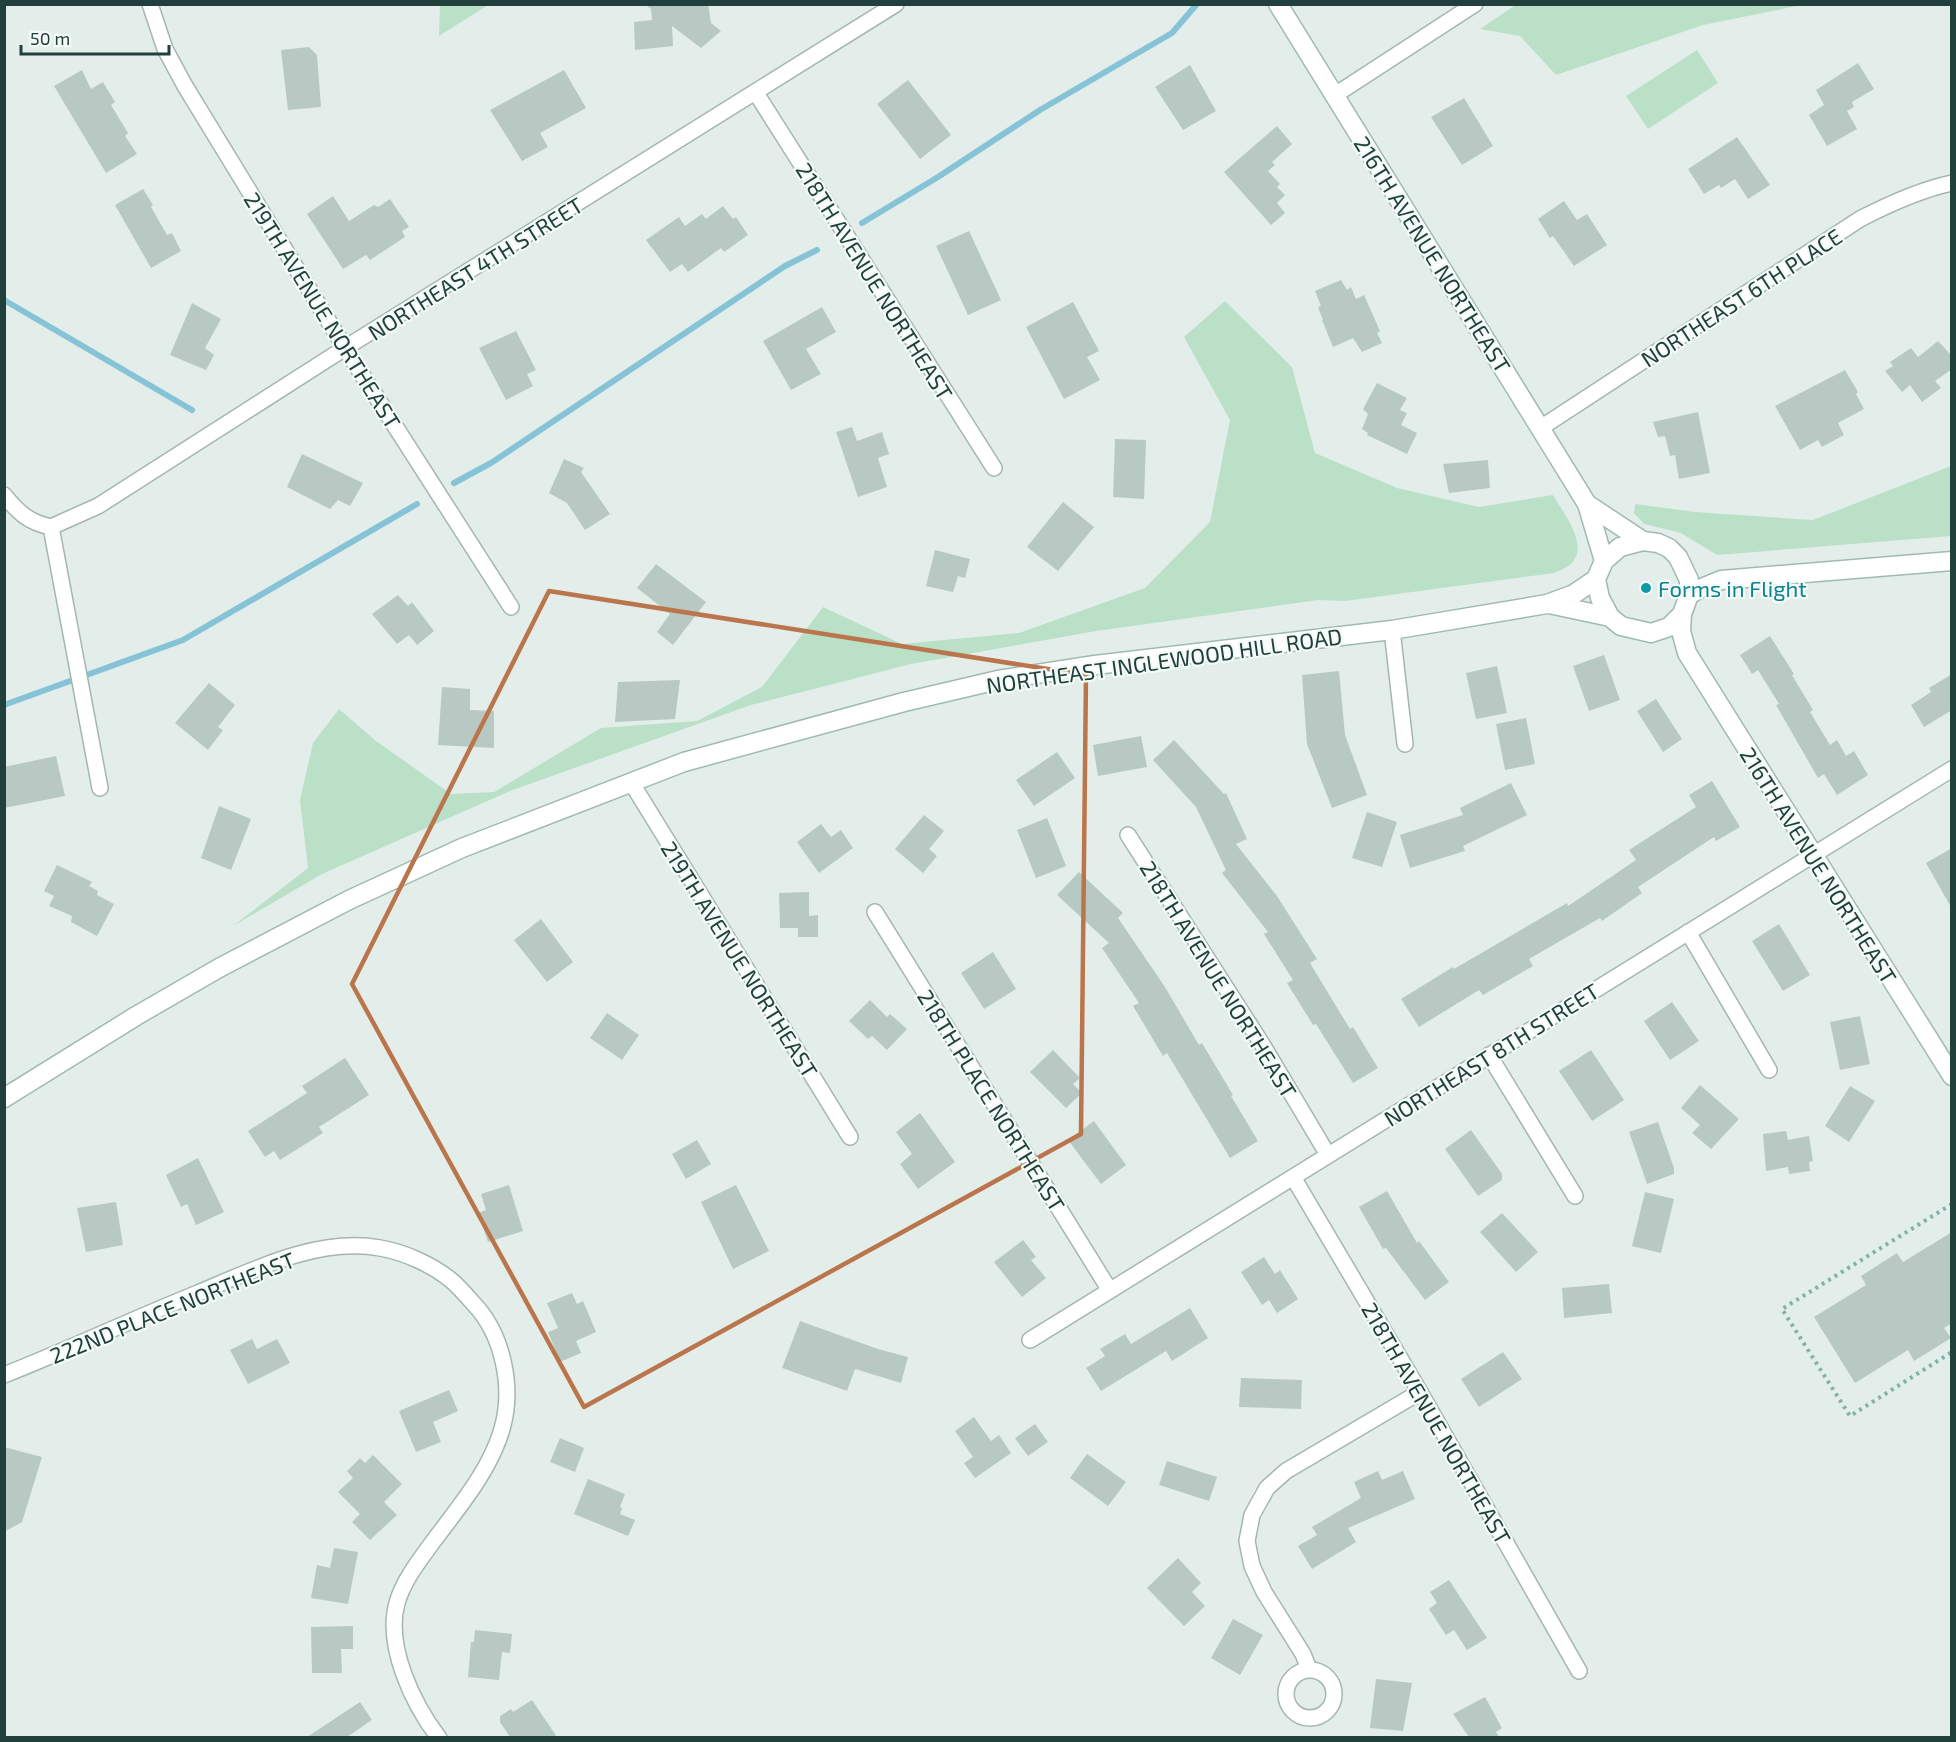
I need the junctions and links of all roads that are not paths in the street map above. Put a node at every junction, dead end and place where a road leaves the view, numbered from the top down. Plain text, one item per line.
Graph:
1 (150, 4) edge
2 (896, 4) edge
3 (1278, 4) edge
4 (1475, 4) edge
5 (756, 93) junction
6 (1335, 95) junction
7 (1952, 183) edge
8 (345, 348) junction
9 (1539, 429) junction
10 (994, 468) dead end
11 (4, 495) edge
12 (1587, 504) junction
13 (51, 527) junction
14 (1643, 541) junction
15 (1678, 557) junction
16 (1604, 561) junction
17 (1952, 561) edge
18 (1596, 579) junction
19 (1721, 580) junction
20 (1689, 595) junction
21 (1547, 604) junction
22 (511, 608) dead end
23 (1682, 614) junction
24 (1610, 617) junction
25 (1392, 630) junction
26 (1651, 633) junction
27 (1687, 653) junction
28 (1405, 744) dead end
29 (1952, 769) edge
30 (631, 782) junction
31 (100, 788) dead end
32 (1128, 835) dead end
33 (1812, 855) junction
34 (875, 912) dead end
35 (1688, 932) junction
36 (1489, 1055) junction
37 (1769, 1070) dead end
38 (1952, 1076) edge
39 (4, 1098) edge
40 (850, 1137) dead end
41 (1328, 1155) junction
42 (1293, 1177) junction
43 (1575, 1196) dead end
44 (1109, 1289) junction
45 (1030, 1340) dead end
46 (4, 1375) edge
47 (1420, 1392) junction
48 (1308, 1669) dead end
49 (1579, 1671) dead end
50 (439, 1737) edge

1 - 8 street, 219TH AVENUE NORTHEAST
2 - 5 street, NORTHEAST 4TH STREET
3 - 6 street, 216TH AVENUE NORTHEAST
4 - 6 street
5 - 8 street, NORTHEAST 4TH STREET
5 - 10 street, 218TH AVENUE NORTHEAST
6 - 9 street, 216TH AVENUE NORTHEAST
7 - 9 street, NORTHEAST 6TH PLACE
8 - 13 street, NORTHEAST 4TH STREET
8 - 22 street, 219TH AVENUE NORTHEAST
9 - 12 street, 216TH AVENUE NORTHEAST
11 - 13 street
12 - 14 street, 216TH AVENUE NORTHEAST
12 - 16 street, 216TH AVENUE NORTHEAST
13 - 31 street
14 - 15 street
14 - 16 street
15 - 19 street
15 - 20 street
16 - 18 street
17 - 19 street
18 - 21 street, NORTHEAST INGLEWOOD HILL ROAD
18 - 24 street
19 - 20 street
20 - 23 street
21 - 24 street, NORTHEAST INGLEWOOD HILL ROAD
21 - 25 street, NORTHEAST INGLEWOOD HILL ROAD
23 - 26 street
23 - 27 street, 216TH AVENUE NORTHEAST
24 - 26 street
25 - 28 street
25 - 30 street, NORTHEAST INGLEWOOD HILL ROAD
26 - 27 street, 216TH AVENUE NORTHEAST
27 - 33 street, 216TH AVENUE NORTHEAST
29 - 33 street, NORTHEAST 8TH STREET
30 - 39 street, NORTHEAST INGLEWOOD HILL ROAD
30 - 40 street, 219TH AVENUE NORTHEAST
32 - 41 street, 218TH AVENUE NORTHEAST
33 - 35 street, NORTHEAST 8TH STREET
33 - 38 street, 216TH AVENUE NORTHEAST
34 - 44 street, 218TH PLACE NORTHEAST
35 - 36 street, NORTHEAST 8TH STREET
35 - 37 street
36 - 41 street, NORTHEAST 8TH STREET
36 - 43 street
41 - 42 street, NORTHEAST 8TH STREET
42 - 44 street, NORTHEAST 8TH STREET
42 - 47 street, 218TH AVENUE NORTHEAST
44 - 45 street, NORTHEAST 8TH STREET
46 - 50 street, 222ND PLACE NORTHEAST
47 - 48 street
47 - 49 street, 218TH AVENUE NORTHEAST

